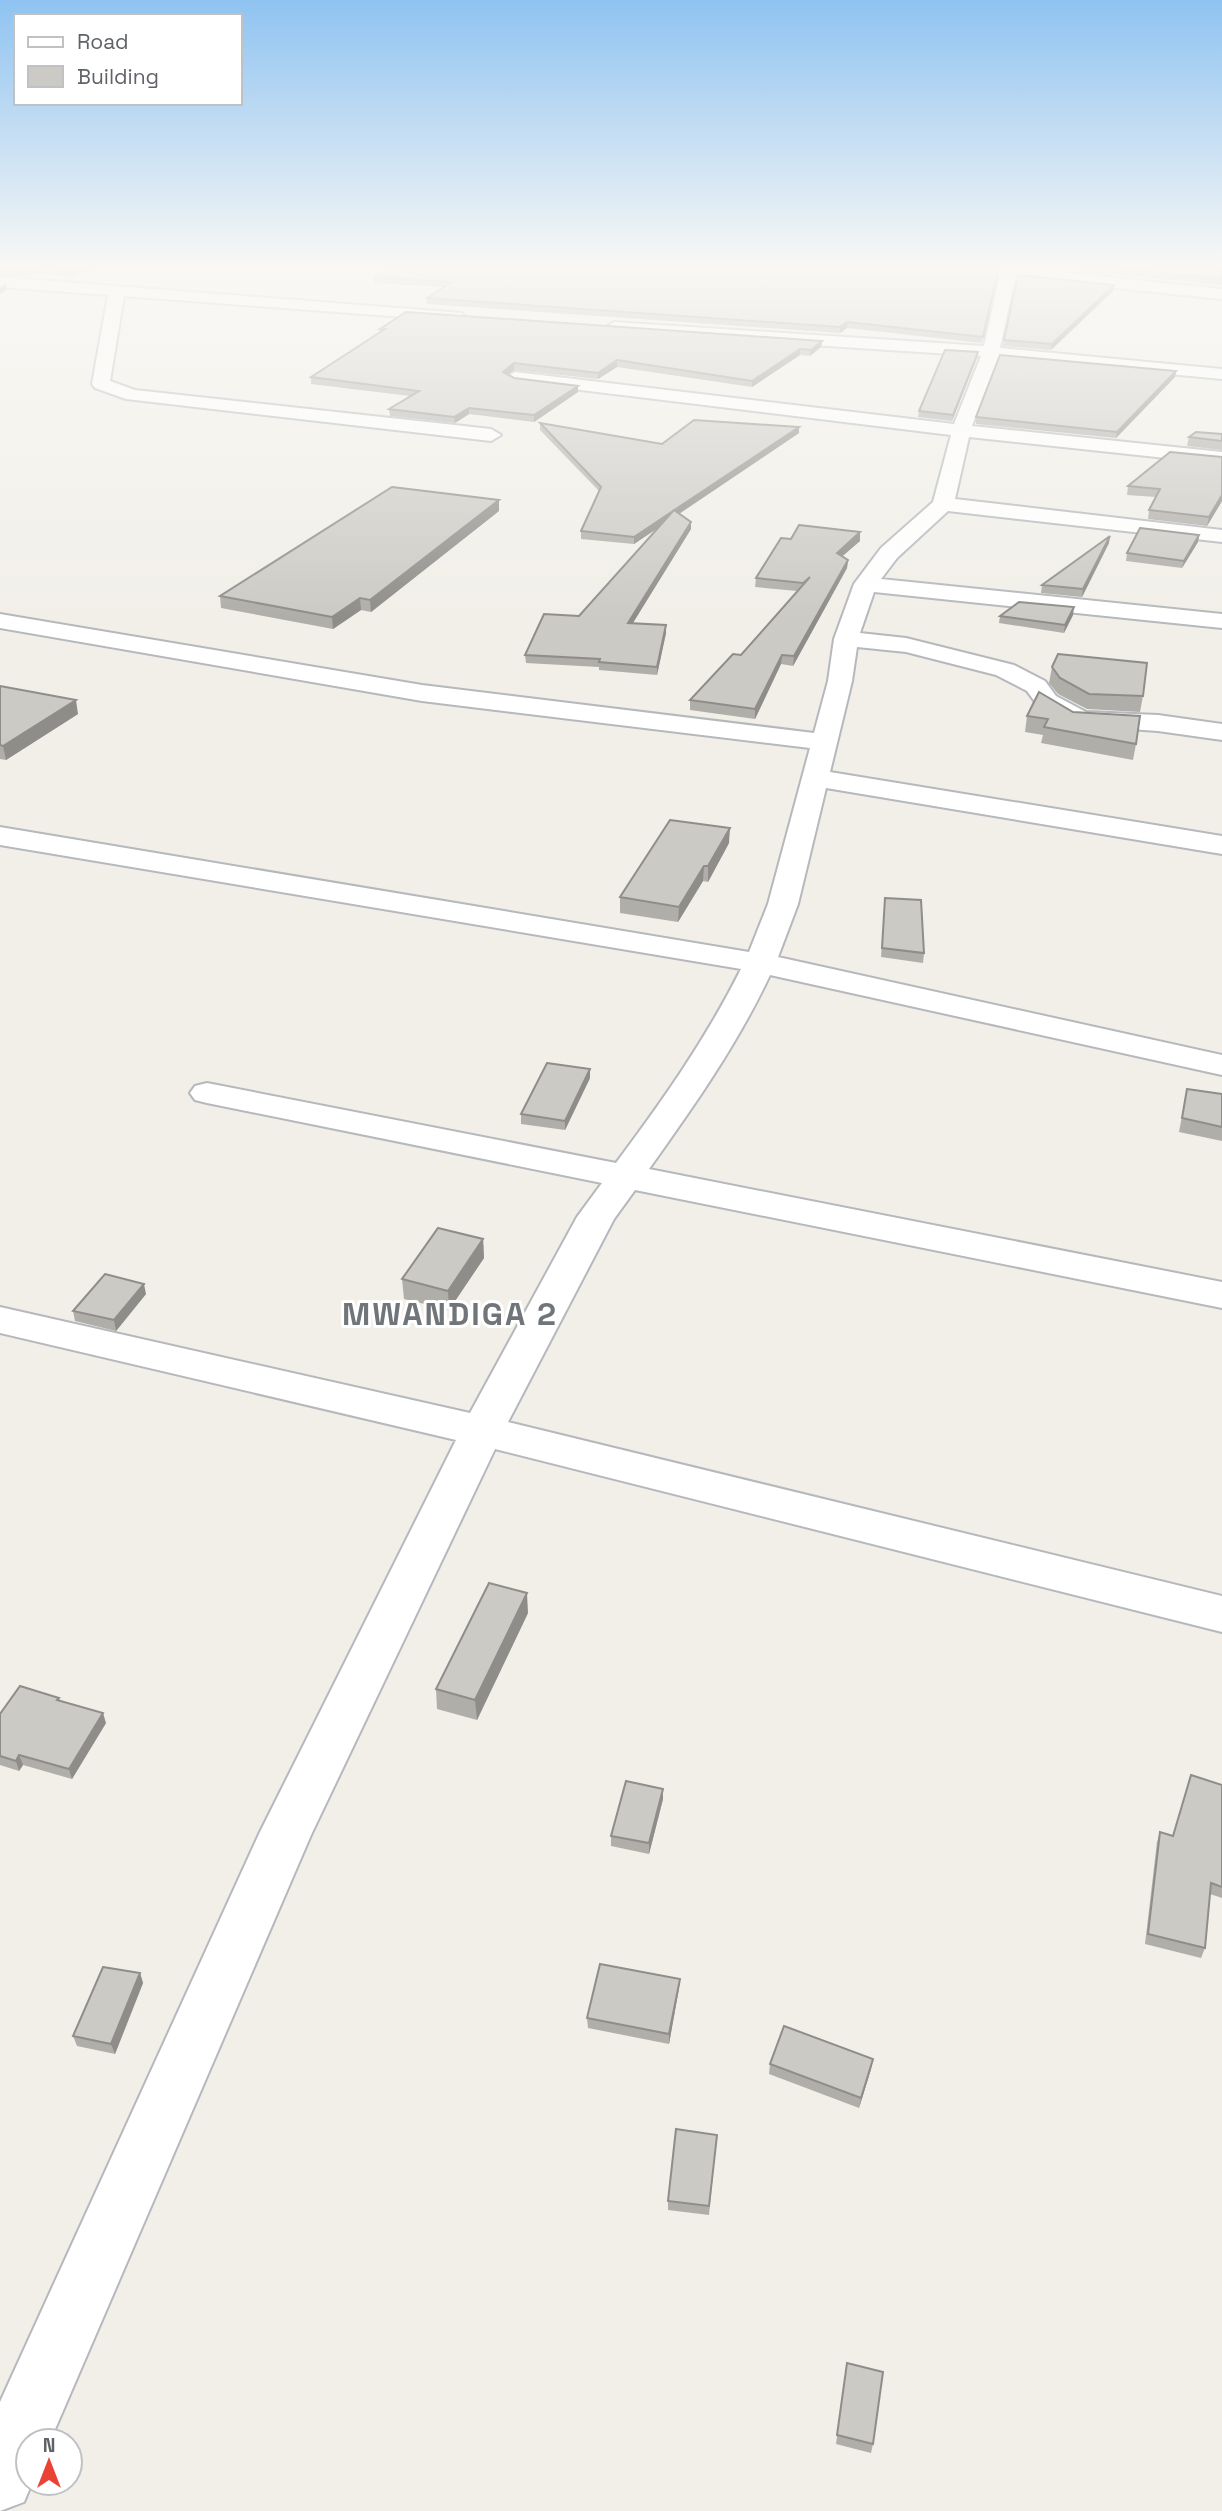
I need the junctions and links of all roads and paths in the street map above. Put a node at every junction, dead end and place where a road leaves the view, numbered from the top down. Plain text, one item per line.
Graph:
1 (101, 383) edge
2 (566, 383) edge
3 (979, 383) edge
4 (964, 431) junction
5 (491, 435) dead end
6 (1222, 458) edge
7 (943, 505) junction
8 (1222, 536) edge
9 (865, 584) junction
10 (0, 621) edge
11 (1222, 621) edge
12 (846, 639) junction
13 (1222, 732) edge
14 (820, 760) junction
15 (0, 836) edge
16 (1222, 845) edge
17 (760, 963) junction
18 (1222, 1065) edge
19 (207, 1093) dead end
20 (626, 1176) junction
21 (1222, 1295) edge
22 (0, 1320) edge
23 (482, 1431) junction
24 (1222, 1614) edge
25 (0, 2478) edge

1 - 5 street
2 - 4 street
3 - 4 street
4 - 6 street
4 - 7 street
7 - 8 street
7 - 9 street
9 - 11 street
9 - 12 street
10 - 14 street
12 - 13 street
12 - 14 street
14 - 16 street
14 - 17 street
15 - 17 street
17 - 18 street
17 - 20 street
19 - 20 street
20 - 21 street
20 - 23 street
22 - 23 street
23 - 24 street
23 - 25 street

